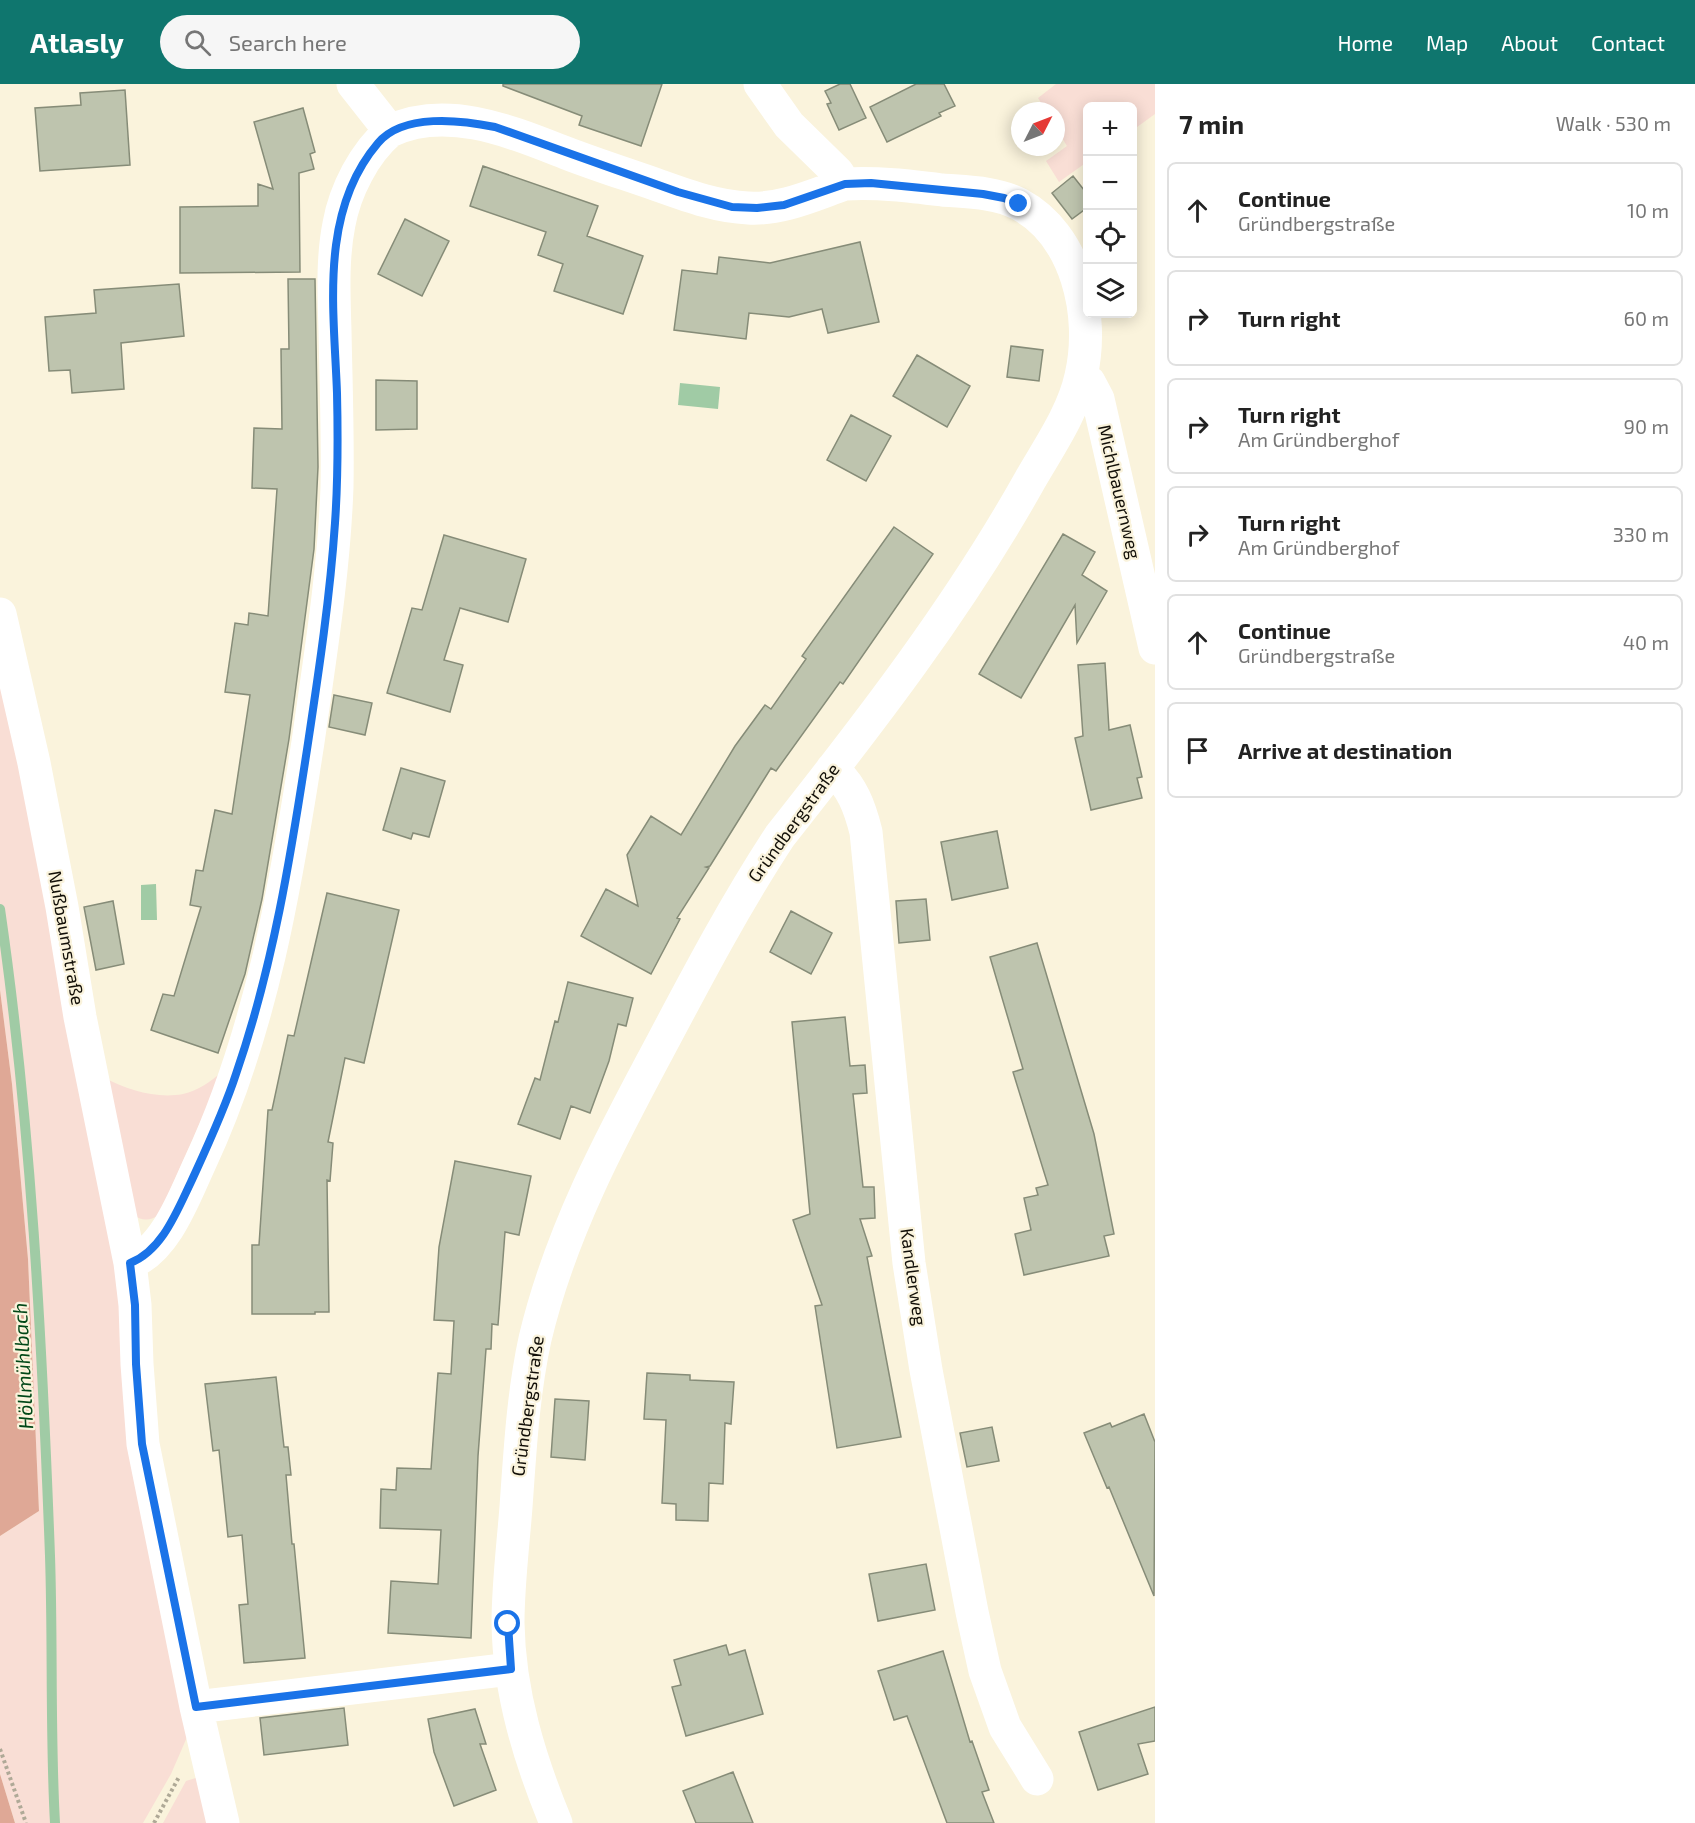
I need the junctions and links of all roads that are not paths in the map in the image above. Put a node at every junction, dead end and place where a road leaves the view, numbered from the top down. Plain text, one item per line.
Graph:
1 (353, 84) edge
2 (760, 84) edge
3 (390, 131) junction
4 (845, 184) junction
5 (1081, 377) junction
6 (0, 614) edge
7 (1155, 648) edge
8 (832, 769) junction
9 (130, 1263) junction
10 (511, 1669) junction
11 (196, 1707) junction
12 (1037, 1779) dead end
13 (223, 1823) edge
14 (556, 1823) edge

1 - 3 street
2 - 4 street
3 - 4 street, Gründbergstraße
3 - 9 street
4 - 5 street, Gründbergstraße
5 - 7 street, Michlbauernweg
5 - 8 street, Gründbergstraße
6 - 9 street, Nußbaumstraße
8 - 10 street, Gründbergstraße
8 - 12 street, Kandlerweg
9 - 11 street, Nußbaumstraße
10 - 11 street
10 - 14 street, Gründbergstraße
11 - 13 street, Nußbaumstraße

